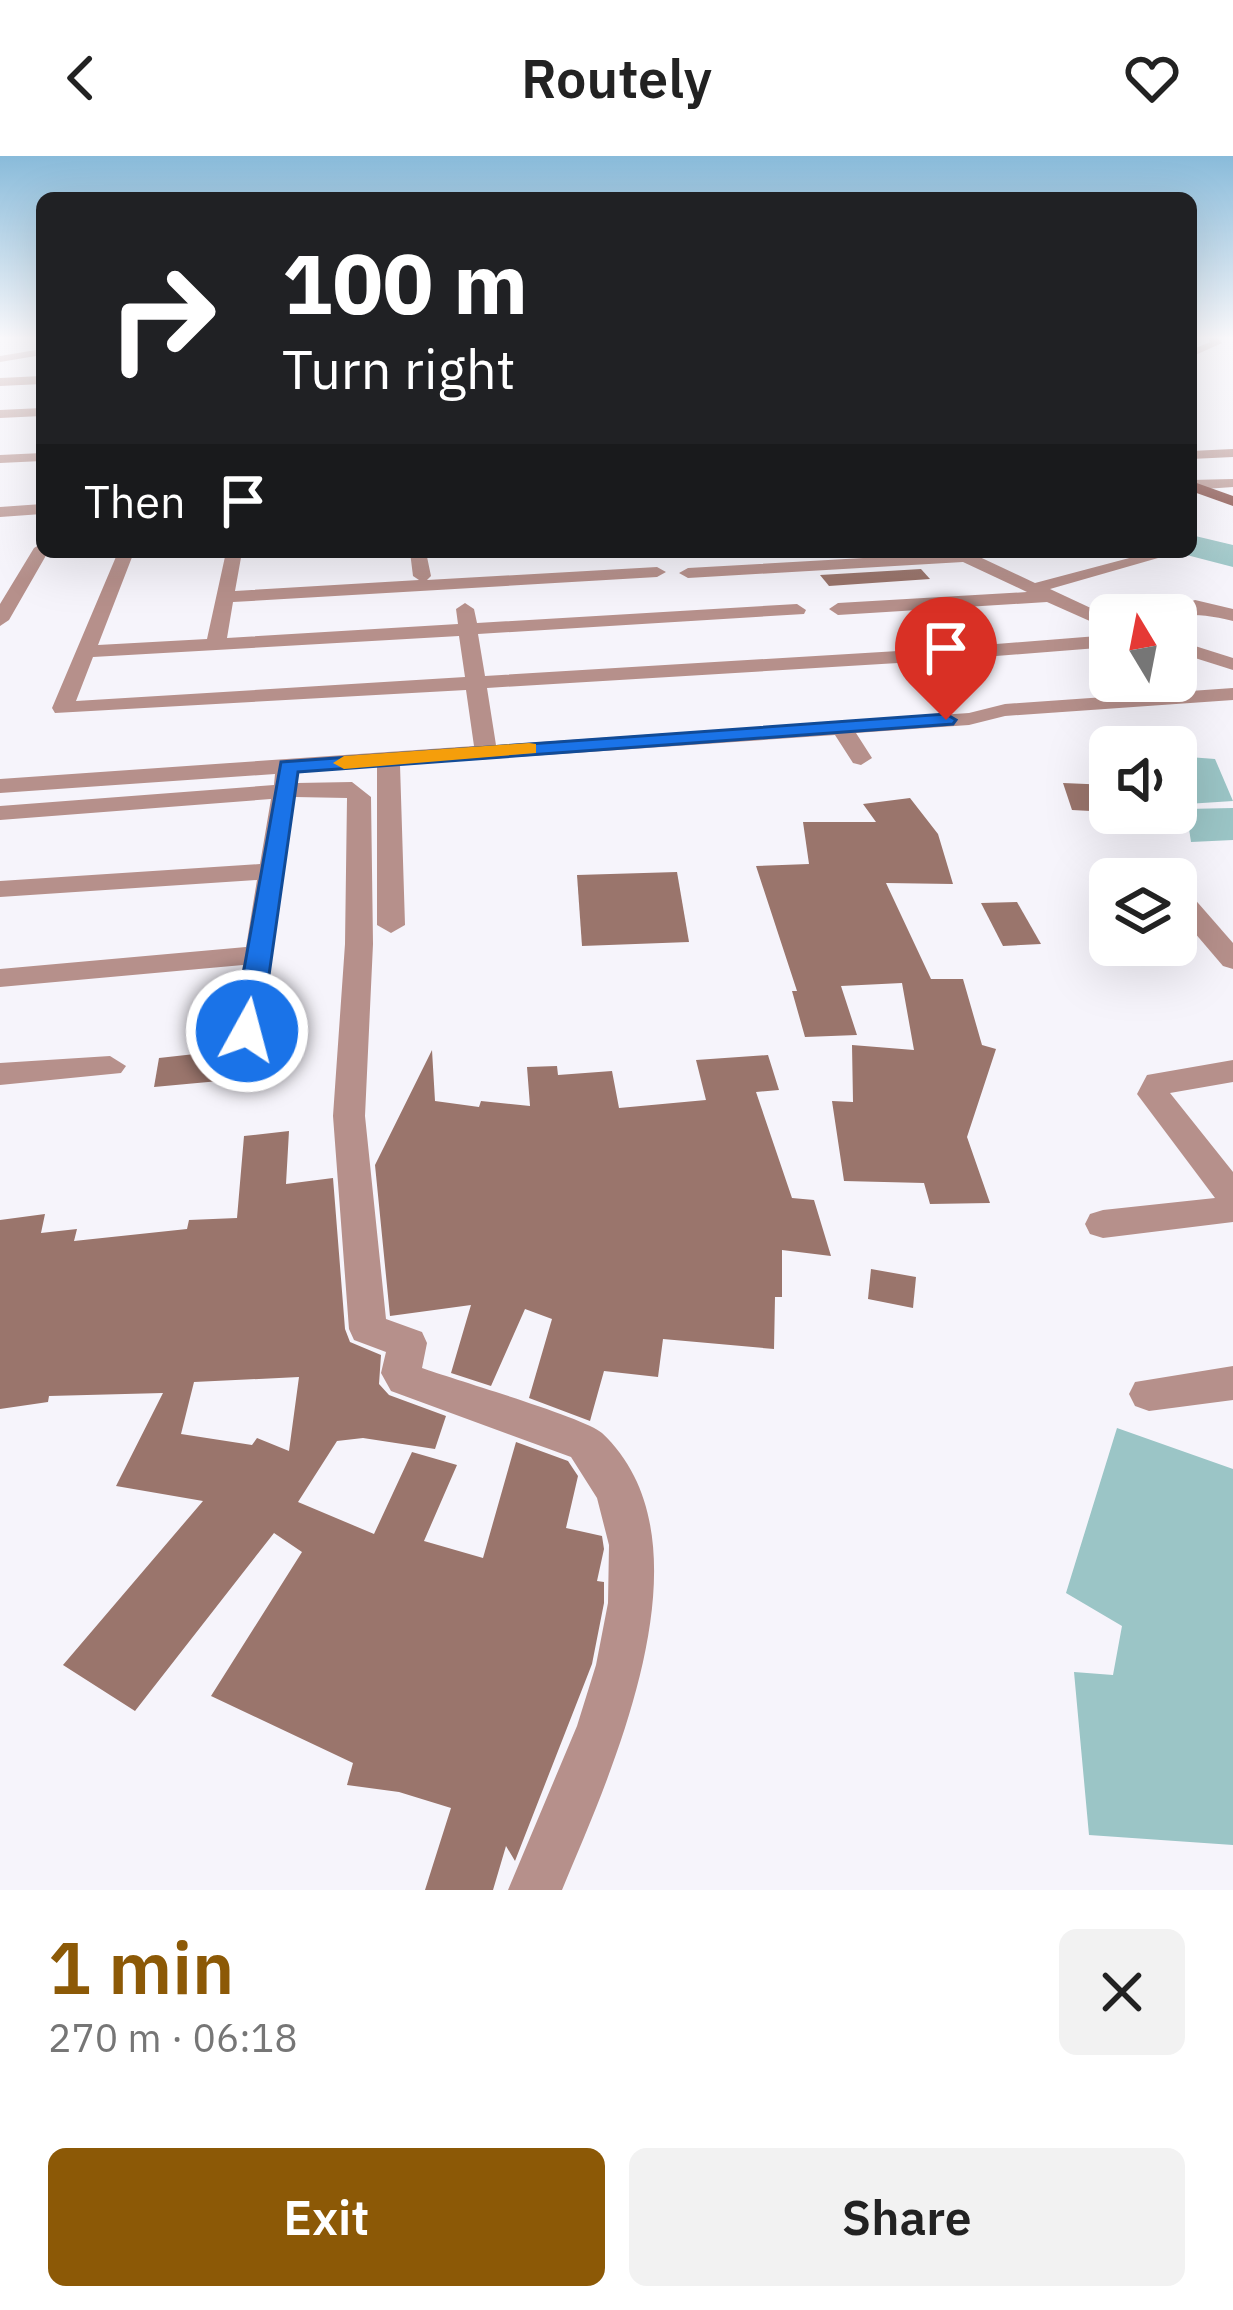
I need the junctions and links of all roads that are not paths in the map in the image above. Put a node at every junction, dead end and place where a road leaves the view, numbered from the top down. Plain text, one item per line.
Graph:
1 (1233, 453) edge
2 (1197, 455) edge
3 (36, 458) edge
4 (0, 460) edge
5 (1233, 483) edge
6 (1197, 486) edge
7 (1197, 488) edge
8 (1233, 501) edge
9 (36, 509) edge
10 (0, 512) edge
11 (36, 558) edge
12 (124, 558) edge
13 (233, 558) edge
14 (419, 558) edge
15 (890, 558) edge
16 (969, 558) edge
17 (1151, 558) edge
18 (645, 562) edge
19 (688, 573) dead end
20 (422, 576) dead end
21 (462, 584) junction
22 (1043, 592) junction
23 (226, 596) junction
24 (1197, 606) edge
25 (838, 609) dead end
26 (797, 610) dead end
27 (1089, 614) edge
28 (1233, 615) edge
29 (0, 620) edge
30 (468, 629) junction
31 (1089, 643) edge
32 (217, 644) junction
33 (85, 652) junction
34 (971, 652) dead end
35 (1197, 653) edge
36 (931, 655) dead end
37 (1232, 664) edge
38 (476, 684) junction
39 (1233, 694) edge
40 (841, 728) junction
41 (486, 752) junction
42 (861, 758) dead end
43 (388, 759) junction
44 (286, 780) junction
45 (0, 786) edge
46 (0, 813) edge
47 (269, 871) junction
48 (0, 889) edge
49 (1197, 918) edge
50 (391, 925) dead end
51 (256, 956) junction
52 (1233, 960) edge
53 (0, 978) edge
54 (247, 1031) dead end
55 (110, 1066) dead end
56 (1233, 1071) edge
57 (0, 1074) edge
58 (1233, 1196) edge
59 (1233, 1209) edge
60 (1103, 1224) dead end
61 (1233, 1383) edge
62 (1149, 1394) dead end
63 (535, 1890) edge

1 - 2 street
3 - 4 street
5 - 6 street
7 - 8 main road
9 - 10 street
11 - 29 street
12 - 33 street
13 - 23 street
14 - 20 street
15 - 19 street
16 - 22 street
17 - 22 street
18 - 21 street
21 - 23 street
21 - 30 street
22 - 25 street
22 - 27 street
23 - 32 street
24 - 28 street
26 - 30 street
30 - 32 street
30 - 38 street
31 - 34 street
32 - 33 street
33 - 38 street
35 - 37 street
36 - 38 street
38 - 41 street
39 - 40 street
40 - 41 street
40 - 42 street
41 - 43 street
43 - 44 street
43 - 50 street
44 - 45 street
44 - 46 street
44 - 47 street
44 - 63 street
47 - 48 street
47 - 51 street
49 - 52 street
51 - 53 street
51 - 54 street
55 - 57 street
56 - 58 street
59 - 60 street
61 - 62 street

